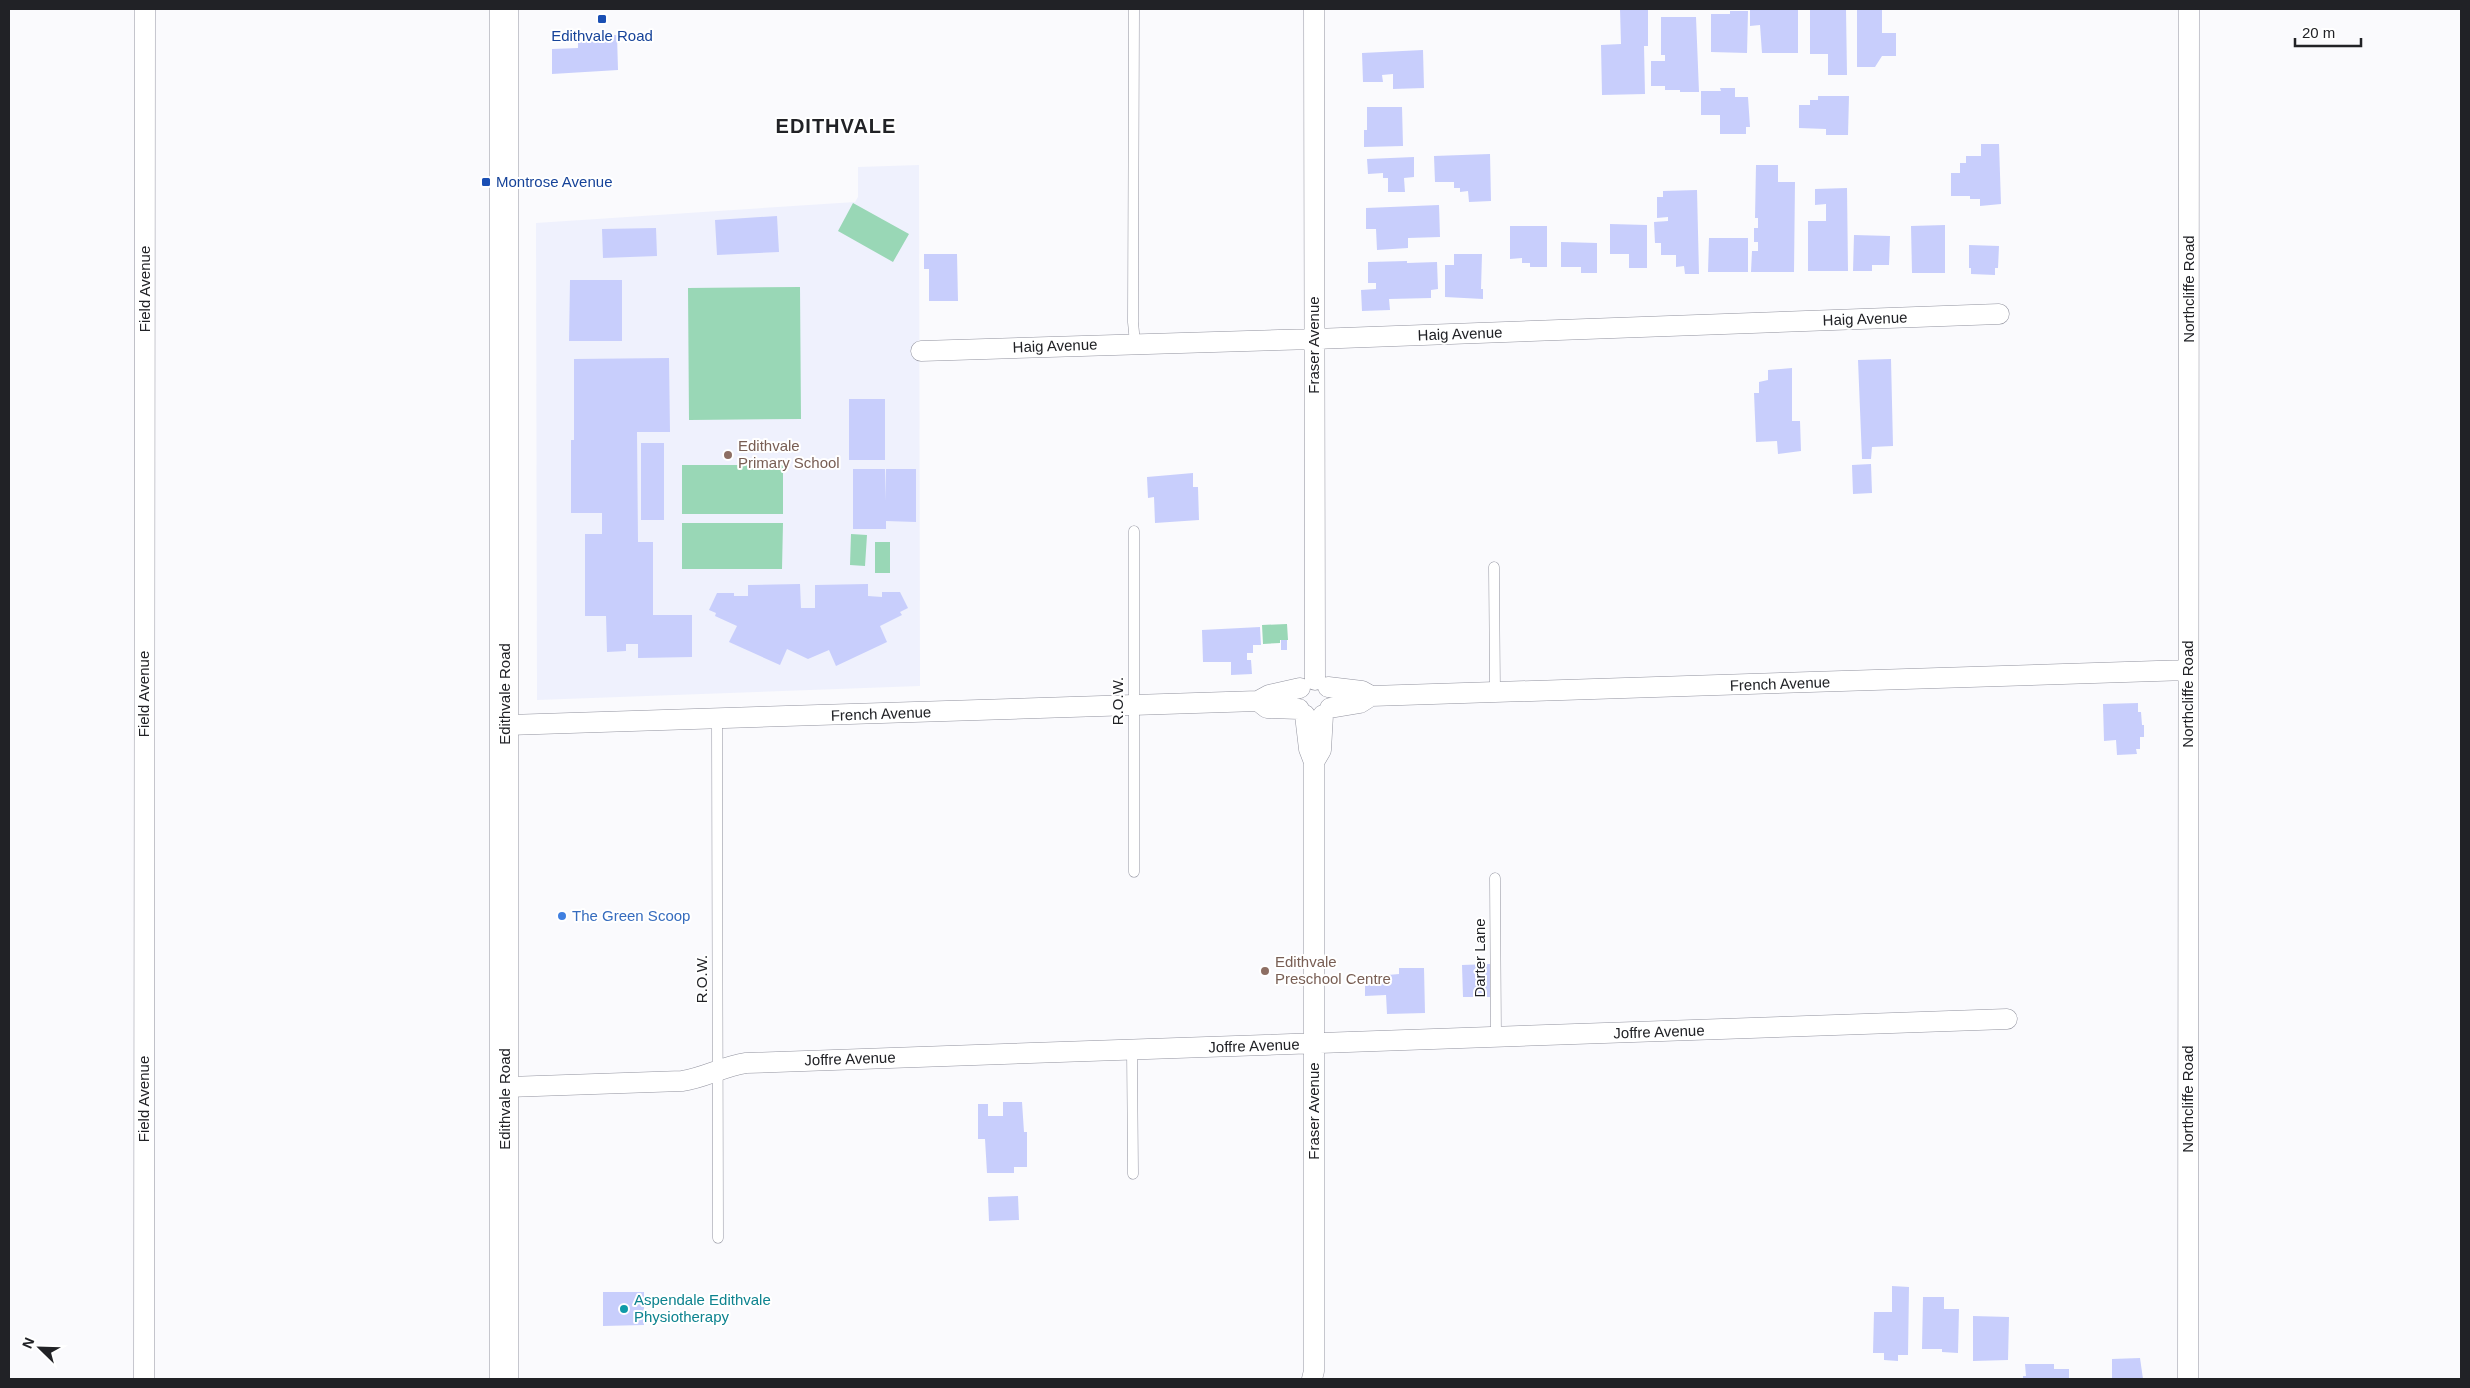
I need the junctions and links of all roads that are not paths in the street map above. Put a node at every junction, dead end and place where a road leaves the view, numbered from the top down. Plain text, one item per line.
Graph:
1 (145, 9) edge
2 (504, 9) edge
3 (1134, 9) edge
4 (1314, 9) edge
5 (2189, 9) edge
6 (1999, 314) dead end
7 (1314, 339) junction
8 (1135, 343) junction
9 (921, 351) dead end
10 (1134, 531) dead end
11 (1494, 567) dead end
12 (2188, 670) junction
13 (1314, 685) junction
14 (1495, 693) junction
15 (1371, 696) junction
16 (1258, 701) junction
17 (1133, 705) junction
18 (1314, 712) junction
19 (717, 720) junction
20 (505, 725) junction
21 (1134, 872) dead end
22 (1495, 878) dead end
23 (2007, 1020) dead end
24 (1496, 1038) junction
25 (1314, 1044) junction
26 (1132, 1049) junction
27 (718, 1070) junction
28 (505, 1088) junction
29 (1134, 1174) dead end
30 (718, 1238) dead end
31 (1314, 1376) edge
32 (144, 1379) edge
33 (504, 1379) edge
34 (2188, 1379) edge

1 - 32 street, Field Avenue
2 - 20 highway, Edithvale Road
3 - 8 lane
4 - 7 street, Fraser Avenue
5 - 12 street, Northcliffe Road
6 - 7 street, Haig Avenue
7 - 8 street, Haig Avenue
7 - 13 street, Fraser Avenue
8 - 9 street, Haig Avenue
10 - 17 lane, R.O.W.
11 - 14 lane
12 - 14 street, French Avenue
12 - 34 street, Northcliffe Road
13 - 15 street, French Avenue
13 - 16 street, French Avenue
13 - 18 street
13 - 18 street
14 - 15 street, French Avenue
15 - 18 street, French Avenue
16 - 17 street, French Avenue
16 - 18 street, French Avenue
17 - 19 street, French Avenue
17 - 21 lane, R.O.W.
18 - 25 street, Fraser Avenue
19 - 20 street, French Avenue
19 - 27 lane, R.O.W.
20 - 28 highway, Edithvale Road
22 - 24 lane, Darter Lane
23 - 24 street, Joffre Avenue
24 - 25 street, Joffre Avenue
25 - 26 street, Joffre Avenue
25 - 31 street, Fraser Avenue
26 - 27 street, Joffre Avenue
26 - 29 lane
27 - 28 street, Joffre Avenue
27 - 30 lane, R.O.W.
28 - 33 highway, Edithvale Road

